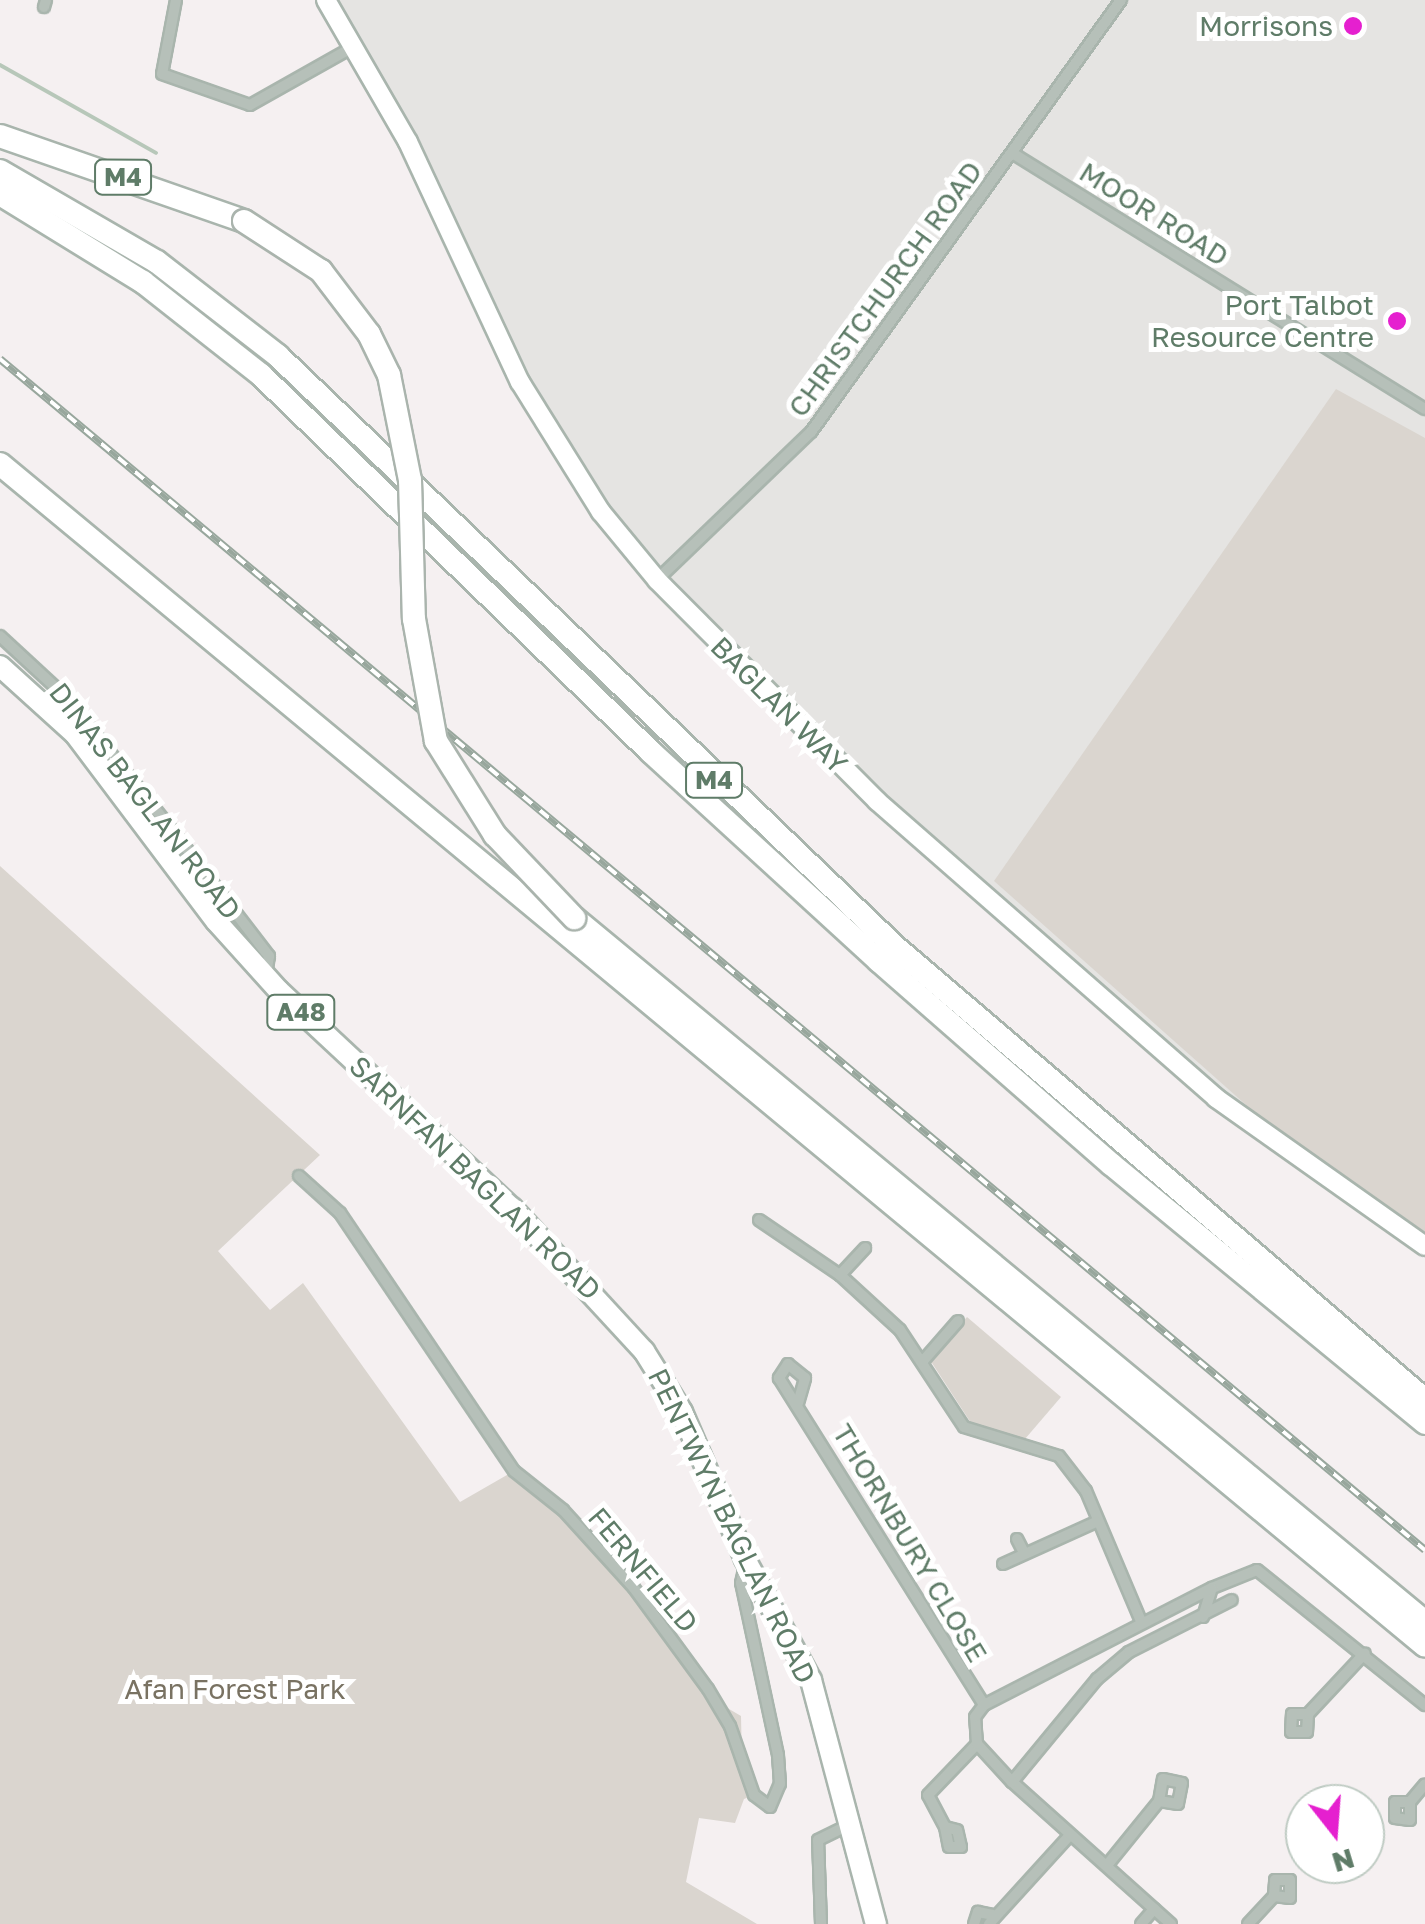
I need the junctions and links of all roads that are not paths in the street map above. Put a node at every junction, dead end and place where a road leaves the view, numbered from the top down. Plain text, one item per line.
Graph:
1 (176, 0) edge
2 (326, 0) edge
3 (1121, 0) edge
4 (353, 48) junction
5 (0, 136) edge
6 (1012, 153) junction
7 (0, 171) edge
8 (0, 194) edge
9 (1425, 409) edge
10 (0, 464) edge
11 (658, 580) junction
12 (0, 636) edge
13 (0, 666) edge
14 (22, 683) joint
15 (265, 976) junction
16 (299, 1176) dead end
17 (759, 1220) dead end
18 (1425, 1246) edge
19 (865, 1248) dead end
20 (840, 1275) junction
21 (614, 1312) joint
22 (958, 1321) dead end
23 (922, 1361) junction
24 (1425, 1400) edge
25 (798, 1403) dead end
26 (1425, 1423) edge
27 (1096, 1522) junction
28 (1016, 1539) dead end
29 (1024, 1553) junction
30 (745, 1559) junction
31 (1003, 1564) dead end
32 (1212, 1588) junction
33 (1232, 1600) dead end
34 (1203, 1617) junction
35 (1141, 1621) junction
36 (1425, 1622) edge
37 (1425, 1646) edge
38 (1365, 1653) junction
39 (1425, 1705) edge
40 (984, 1706) junction
41 (1308, 1714) dead end
42 (977, 1744) junction
43 (1012, 1782) junction
44 (1425, 1784) edge
45 (1158, 1802) dead end
46 (1410, 1802) dead end
47 (849, 1825) junction
48 (946, 1827) dead end
49 (1070, 1834) junction
50 (1108, 1864) junction
51 (1274, 1896) dead end
52 (1154, 1909) junction
53 (991, 1920) edge
54 (821, 1924) edge
55 (876, 1924) edge
56 (974, 1924) edge
57 (1141, 1924) edge
58 (1171, 1924) edge
59 (1248, 1924) edge

1 - 4 street
2 - 4 street, BAGLAN WAY
3 - 6 street, CHRISTCHURCH ROAD
4 - 11 street, BAGLAN WAY
5 - 36 highway, M4, bridge
6 - 9 street, MOOR ROAD
6 - 11 street, CHRISTCHURCH ROAD
7 - 24 highway, M4
8 - 26 highway, M4
10 - 37 highway
11 - 18 street, BAGLAN WAY
12 - 15 street, DINAS BAGLAN ROAD
13 - 14 main road, DINAS BAGLAN ROAD / A48
14 - 15 main road, SARNFAN BAGLAN ROAD / A48
15 - 21 main road, SARNFAN BAGLAN ROAD / A48
16 - 30 street, FERNFIELD
17 - 20 street
19 - 20 street
20 - 23 street
21 - 30 main road, PENTWYN BAGLAN ROAD / A48
22 - 23 street
23 - 27 street
25 - 40 street, THORNBURY CLOSE
27 - 29 street
27 - 35 street
28 - 29 street
29 - 31 street
30 - 47 main road, PENTWYN BAGLAN ROAD / A48
32 - 34 street
32 - 35 street
32 - 38 street
33 - 34 street
34 - 43 street
35 - 40 street
38 - 39 street
38 - 41 street
40 - 42 street
42 - 43 street
42 - 48 street
43 - 49 street
44 - 46 street
45 - 50 street
47 - 54 street
47 - 55 main road, PENTWYN BAGLAN ROAD / A48
49 - 50 street
49 - 53 street
50 - 52 street
51 - 59 street
52 - 57 street
52 - 58 street
53 - 56 street

